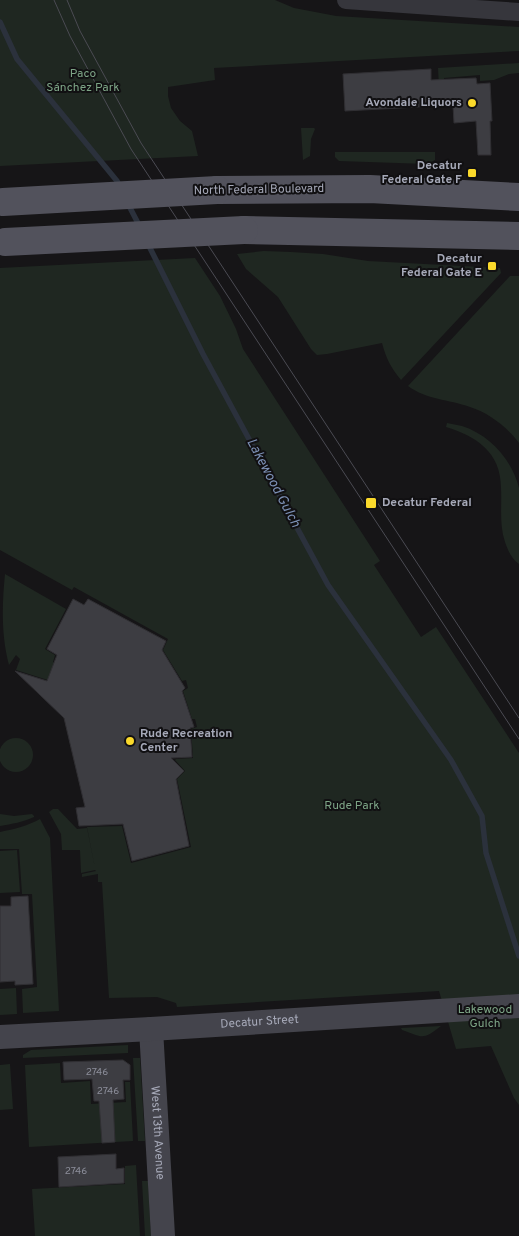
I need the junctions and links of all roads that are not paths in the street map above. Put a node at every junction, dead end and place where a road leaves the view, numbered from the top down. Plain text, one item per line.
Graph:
1 (346, 0) edge
2 (519, 12) edge
3 (519, 197) edge
4 (1, 202) edge
5 (519, 236) edge
6 (2, 242) edge
7 (519, 1006) edge
8 (151, 1029) junction
9 (0, 1037) edge
10 (163, 1236) edge

1 - 2 street
3 - 4 main road, North Federal Boulevard, bridge
5 - 6 main road, bridge
7 - 8 street, Decatur Street
8 - 9 street, Decatur Street
8 - 10 street, West 13th Avenue

